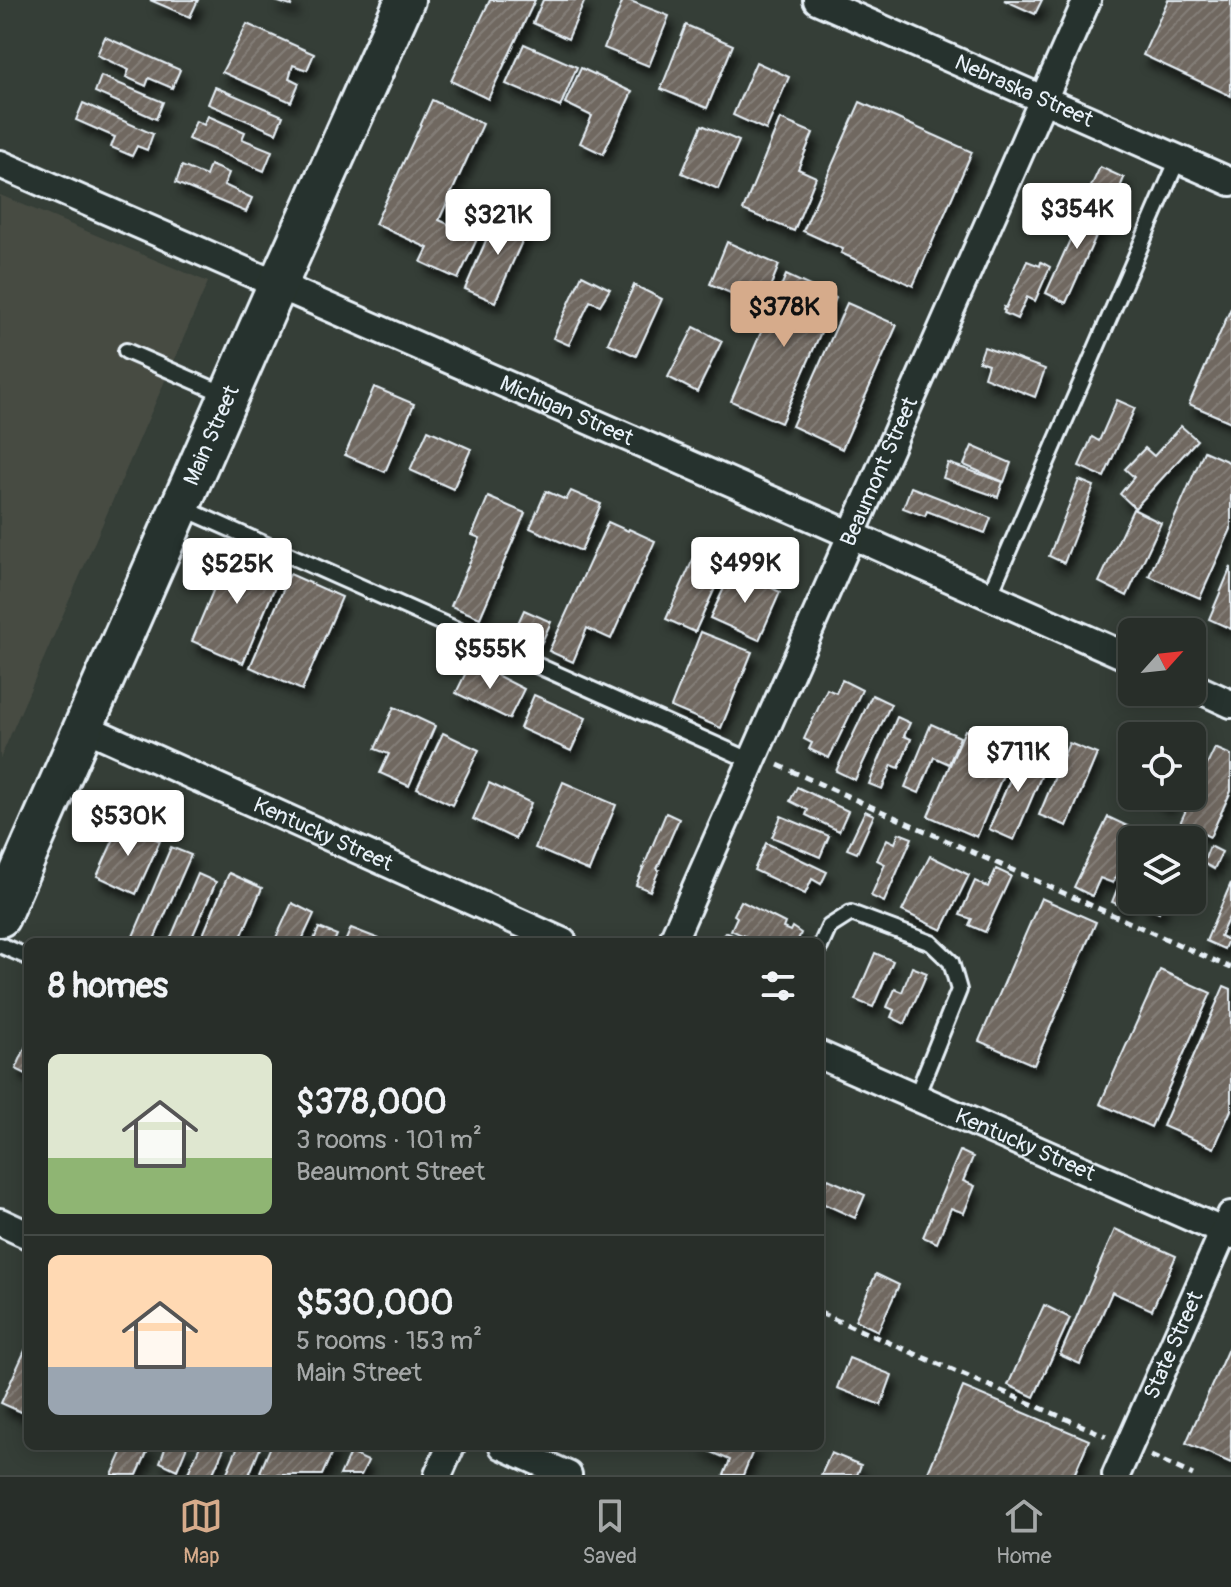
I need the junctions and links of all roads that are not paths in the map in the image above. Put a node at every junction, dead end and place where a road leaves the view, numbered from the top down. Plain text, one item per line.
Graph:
1 (405, 0) edge
2 (817, 0) edge
3 (1087, 0) edge
4 (1043, 100) junction
5 (1178, 159) junction
6 (0, 164) edge
7 (1231, 182) edge
8 (277, 286) junction
9 (126, 351) dead end
10 (229, 396) junction
11 (180, 507) junction
12 (852, 535) junction
13 (989, 596) junction
14 (1118, 653) edge
15 (1206, 692) edge
16 (1231, 704) edge
17 (84, 727) junction
18 (753, 758) junction
19 (0, 917) edge
20 (554, 938) edge
21 (674, 938) edge
22 (824, 938) edge
23 (0, 945) edge
24 (24, 955) edge
25 (824, 1057) edge
26 (916, 1097) junction
27 (0, 1222) edge
28 (1229, 1227) edge
29 (24, 1233) edge
30 (449, 1450) edge
31 (512, 1450) edge
32 (438, 1475) edge
33 (568, 1475) edge
34 (1116, 1475) edge

1 - 8 street, Main Street
2 - 4 street, Nebraska Street
3 - 4 street, Beaumont Street
4 - 5 street, Nebraska Street
4 - 12 street, Beaumont Street
5 - 7 street, Nebraska Street
5 - 13 lane
6 - 8 street, Michigan Street
8 - 10 street, Main Street
8 - 12 street, Michigan Street
9 - 10 lane
10 - 11 street, Main Street
11 - 17 street, Main Street
11 - 18 lane
12 - 13 street, Michigan Street
12 - 18 street, Beaumont Street
13 - 14 street, Michigan Street
15 - 16 street
17 - 19 street, Main Street
17 - 20 street, Kentucky Street
18 - 21 street, Beaumont Street
22 - 26 lane
23 - 24 lane
25 - 26 street, Kentucky Street
26 - 28 street, Kentucky Street
27 - 29 street
28 - 34 street, State Street
30 - 32 street
31 - 33 street

